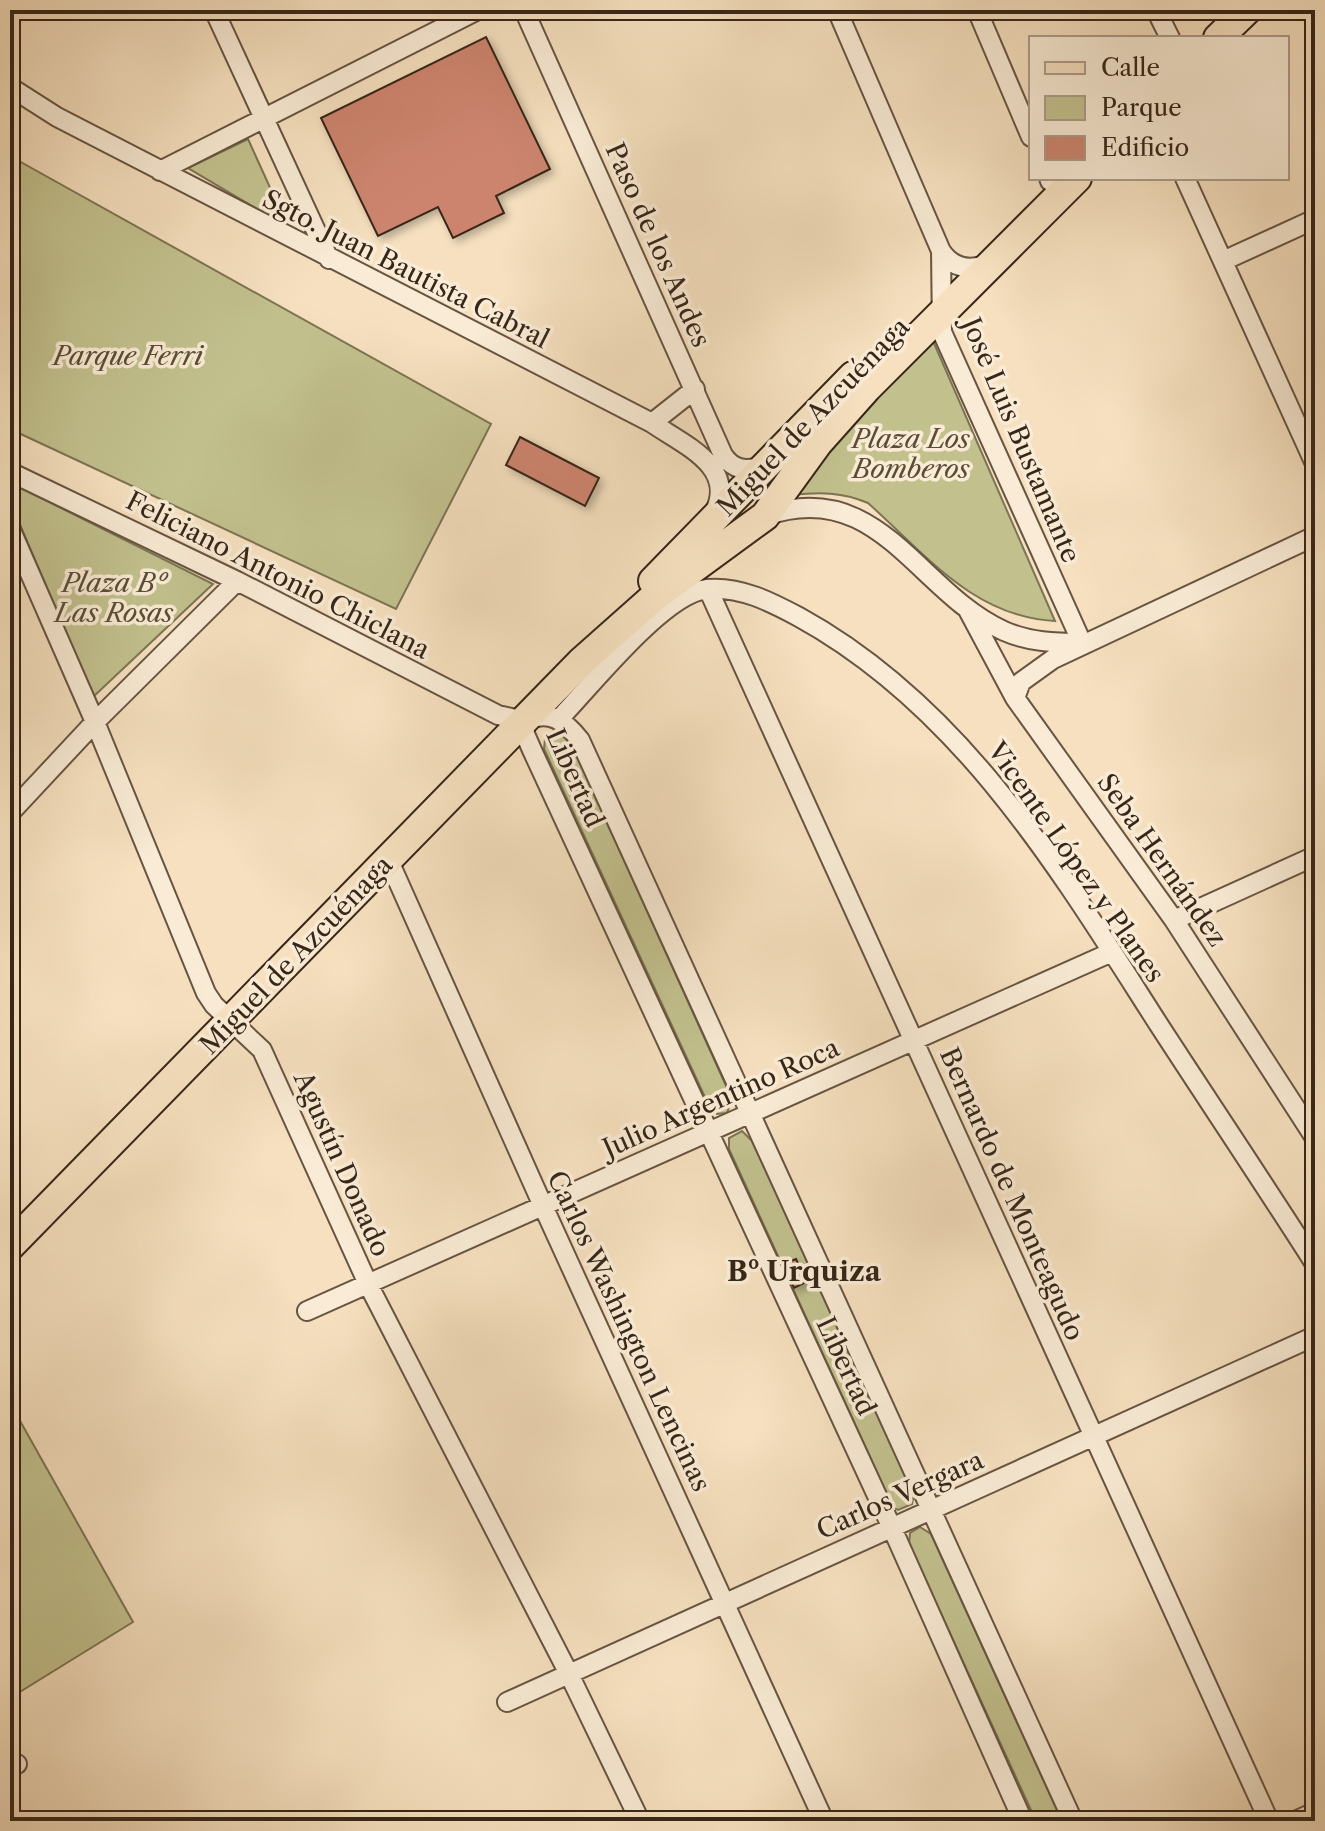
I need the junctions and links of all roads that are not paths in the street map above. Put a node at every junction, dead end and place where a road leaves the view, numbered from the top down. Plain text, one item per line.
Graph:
1 (214, 10) edge
2 (478, 10) edge
3 (524, 10) edge
4 (837, 10) edge
5 (977, 10) edge
6 (1156, 10) edge
7 (1223, 10) edge
8 (1247, 10) edge
9 (1169, 36) edge
10 (1196, 36) edge
11 (1220, 36) edge
12 (10, 87) edge
13 (262, 117) junction
14 (1029, 132) edge
15 (160, 171) junction
16 (1056, 180) edge
17 (1056, 180) edge
18 (1186, 180) edge
19 (1315, 219) edge
20 (329, 259) junction
21 (1223, 261) junction
22 (991, 263) junction
23 (946, 280) junction
24 (695, 389) junction
25 (652, 423) junction
26 (1315, 464) edge
27 (767, 465) junction
28 (10, 472) edge
29 (765, 516) junction
30 (10, 528) edge
31 (702, 531) junction
32 (1315, 536) edge
33 (237, 581) junction
34 (708, 589) junction
35 (968, 610) junction
36 (1082, 643) junction
37 (581, 662) junction
38 (1015, 698) junction
39 (559, 719) junction
40 (524, 721) junction
41 (95, 722) junction
42 (10, 813) edge
43 (1315, 856) edge
44 (389, 861) junction
45 (1174, 920) junction
46 (1112, 952) junction
47 (231, 1021) junction
48 (914, 1041) junction
49 (750, 1113) junction
50 (710, 1132) junction
51 (1315, 1138) edge
52 (543, 1206) junction
53 (10, 1246) edge
54 (1315, 1264) edge
55 (368, 1284) junction
56 (307, 1311) dead end
57 (1315, 1336) edge
58 (1094, 1436) junction
59 (931, 1510) junction
60 (892, 1528) junction
61 (725, 1603) junction
62 (569, 1674) junction
63 (507, 1702) dead end
64 (1315, 1812) edge
65 (640, 1821) edge
66 (824, 1821) edge
67 (1023, 1821) edge
68 (1073, 1821) edge
69 (1269, 1821) edge
70 (1295, 1821) edge

1 - 13 street
2 - 13 street
3 - 24 street, Paso de los Andes
4 - 23 street, José Luis Bustamante
5 - 14 street
6 - 9 street
7 - 10 main road
8 - 11 main road
12 - 15 street, Sgto. Juan Bautista Cabral
13 - 15 street
13 - 20 street
15 - 20 street, Sgto. Juan Bautista Cabral
16 - 23 main road, Miguel de Azcuénaga
17 - 22 main road, Miguel de Azcuénaga
18 - 21 street
19 - 21 street
20 - 25 street, Sgto. Juan Bautista Cabral
21 - 26 street
22 - 23 main road, Miguel de Azcuénaga
22 - 23 street
23 - 27 main road, Miguel de Azcuénaga
23 - 29 main road, Miguel de Azcuénaga
23 - 36 street, José Luis Bustamante
24 - 25 street
24 - 27 street, Paso de los Andes
25 - 31 street, Sgto. Juan Bautista Cabral
27 - 31 main road, Miguel de Azcuénaga
28 - 33 street, Feliciano Antonio Chiclana
29 - 35 street, Seba Hernández
29 - 37 main road, Miguel de Azcuénaga
30 - 41 street, Agustín Donado
31 - 37 main road, Miguel de Azcuénaga
32 - 36 street
33 - 40 street, Feliciano Antonio Chiclana
33 - 41 street
34 - 39 street
34 - 46 street, Vicente López y Planes
34 - 48 street, Bernardo de Monteagudo
35 - 36 street, Seba Hernández
35 - 38 street, Seba Hernández
36 - 38 street
37 - 40 main road, Miguel de Azcuénaga
38 - 45 street, Seba Hernández
39 - 40 street, Libertad
39 - 49 street, Libertad
40 - 44 main road, Miguel de Azcuénaga
40 - 50 street, Libertad
41 - 42 street
41 - 47 street, Agustín Donado
43 - 45 street
44 - 47 main road, Miguel de Azcuénaga
44 - 52 street, Carlos Washington Lencinas
45 - 51 street, Seba Hernández
46 - 48 street, Julio Argentino Roca
46 - 54 street, Vicente López y Planes
47 - 53 main road, Miguel de Azcuénaga
47 - 55 street, Agustín Donado
48 - 49 street, Julio Argentino Roca
48 - 58 street, Bernardo de Monteagudo
49 - 50 street, Julio Argentino Roca
49 - 59 street, Libertad
50 - 52 street, Julio Argentino Roca
50 - 60 street, Libertad
52 - 55 street, Julio Argentino Roca
52 - 61 street, Carlos Washington Lencinas
55 - 56 street, Julio Argentino Roca
55 - 62 street, Agustín Donado
57 - 58 street, Carlos Vergara
58 - 59 street, Carlos Vergara
58 - 69 street, Bernardo de Monteagudo
59 - 60 street, Carlos Vergara
59 - 68 street, Libertad
60 - 61 street, Carlos Vergara
60 - 67 street, Libertad
61 - 62 street, Carlos Vergara
61 - 66 street, Carlos Washington Lencinas
62 - 63 street, Carlos Vergara
62 - 65 street, Agustín Donado
64 - 70 street

